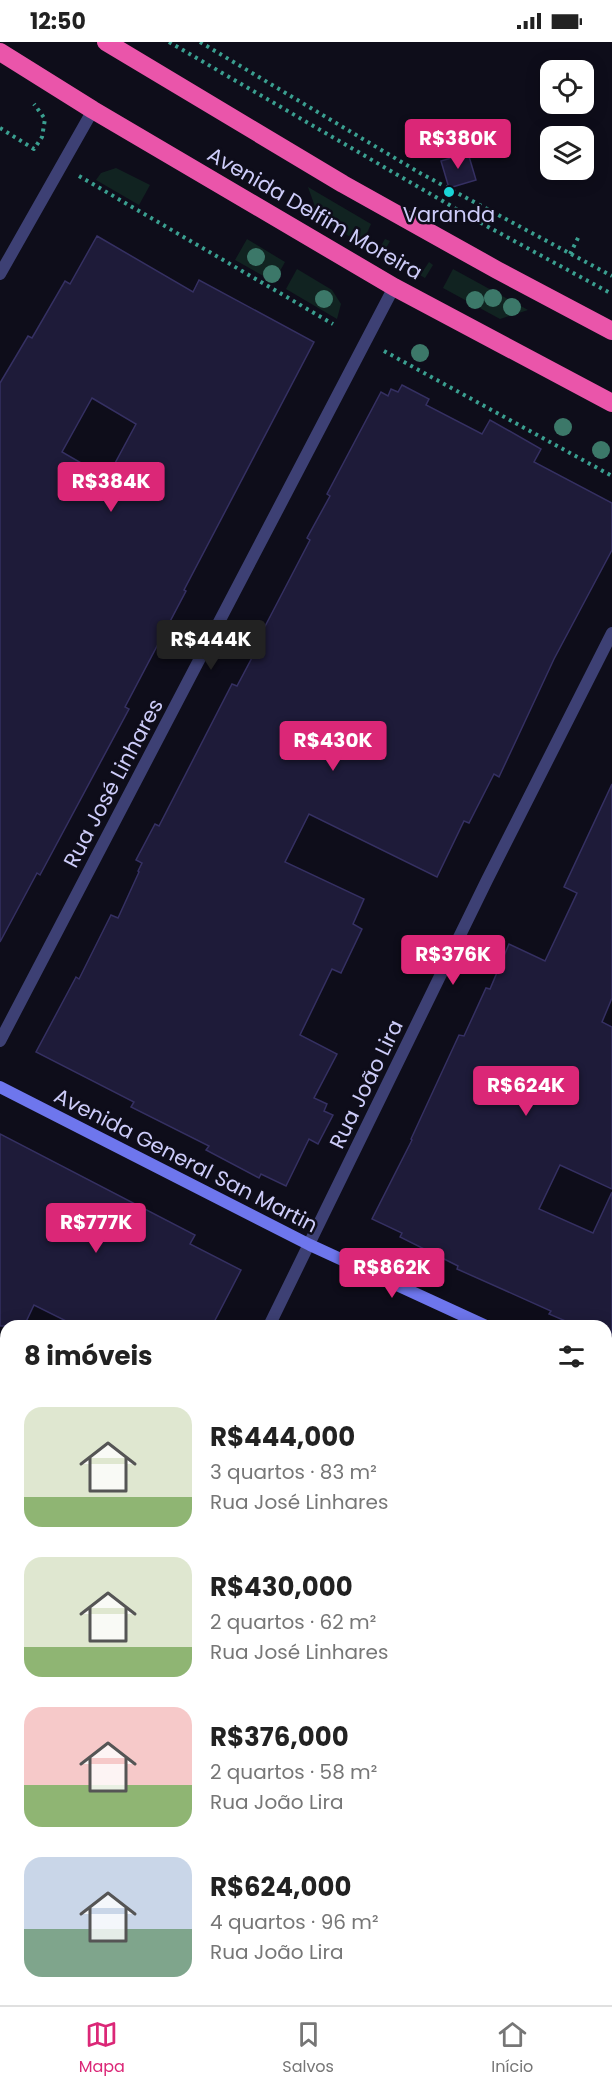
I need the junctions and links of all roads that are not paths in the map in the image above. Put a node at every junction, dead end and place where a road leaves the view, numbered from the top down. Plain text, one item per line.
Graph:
1 (106, 42) edge
2 (0, 52) edge
3 (93, 110) junction
4 (0, 274) edge
5 (394, 286) junction
6 (612, 331) edge
7 (612, 403) edge
8 (612, 633) edge
9 (0, 1041) edge
10 (0, 1087) edge
11 (310, 1245) junction
12 (272, 1320) edge
13 (473, 1320) edge

1 - 6 highway, Avenida Delfim Moreira
2 - 3 highway, Avenida Delfim Moreira
3 - 4 street
3 - 5 highway, Avenida Delfim Moreira
5 - 7 highway, Avenida Delfim Moreira
5 - 9 street, Rua José Linhares
8 - 11 street, Rua João Lira
10 - 11 main road, Avenida General San Martin
11 - 12 street, Rua João Lira
11 - 13 main road, Avenida General San Martin

